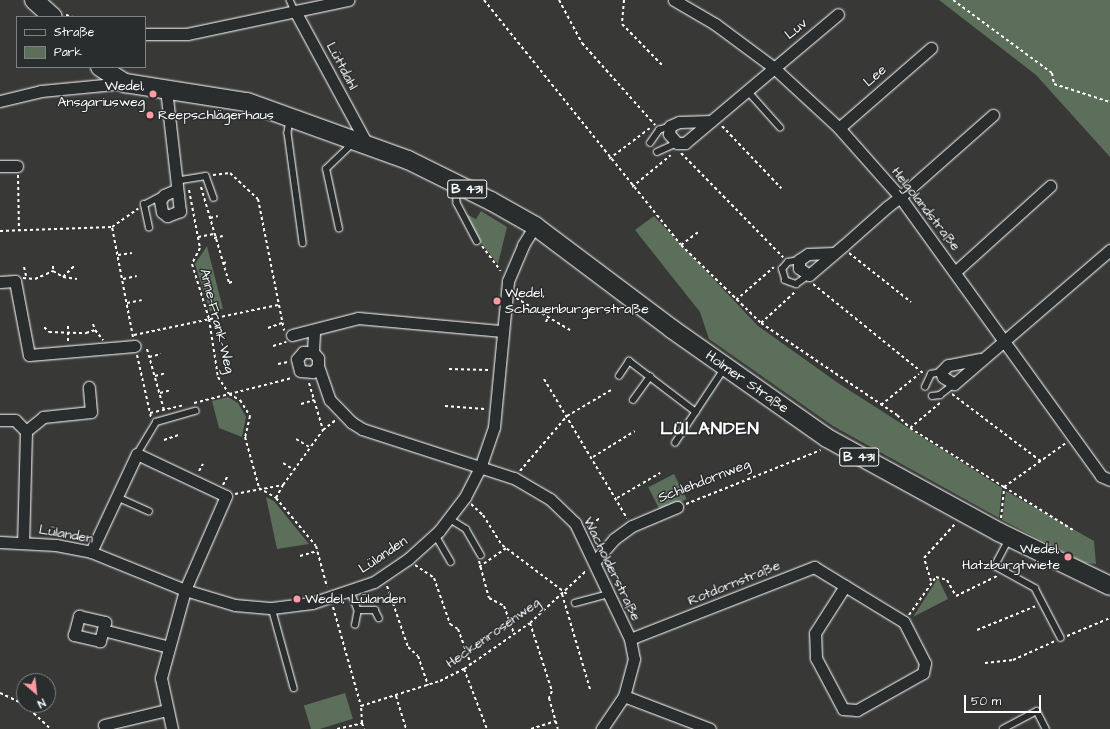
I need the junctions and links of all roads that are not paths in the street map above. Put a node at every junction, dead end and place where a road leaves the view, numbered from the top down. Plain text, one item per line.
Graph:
1 (290, 0) edge
2 (348, 0) edge
3 (674, 0) edge
4 (295, 11) junction
5 (838, 14) dead end
6 (146, 34) edge
7 (931, 48) dead end
8 (773, 67) junction
9 (102, 68) edge
10 (125, 83) junction
11 (166, 89) junction
12 (746, 90) junction
13 (0, 101) edge
14 (993, 115) dead end
15 (290, 118) junction
16 (713, 119) junction
17 (670, 126) junction
18 (780, 127) dead end
19 (839, 128) junction
20 (650, 143) dead end
21 (361, 144) junction
22 (680, 145) junction
23 (657, 152) dead end
24 (0, 166) edge
25 (17, 166) road end
26 (456, 183) junction
27 (176, 186) junction
28 (1050, 186) dead end
29 (164, 194) junction
30 (900, 197) junction
31 (214, 198) dead end
32 (536, 226) junction
33 (149, 228) dead end
34 (338, 229) dead end
35 (477, 241) road end
36 (303, 243) dead end
37 (838, 250) junction
38 (1110, 250) edge
39 (791, 260) junction
40 (956, 271) junction
41 (808, 277) junction
42 (0, 282) edge
43 (314, 330) junction
44 (502, 331) junction
45 (290, 339) road end
46 (1005, 341) junction
47 (135, 346) road end
48 (313, 352) junction
49 (980, 359) junction
50 (318, 366) junction
51 (726, 367) junction
52 (936, 373) junction
53 (619, 376) dead end
54 (650, 377) junction
55 (88, 387) dead end
56 (925, 387) dead end
57 (951, 389) junction
58 (932, 396) dead end
59 (633, 400) dead end
60 (196, 411) dead end
61 (696, 412) junction
62 (0, 420) edge
63 (26, 431) junction
64 (675, 443) dead end
65 (137, 454) junction
66 (481, 465) junction
67 (1110, 480) edge
68 (117, 498) junction
69 (678, 507) road end
70 (149, 511) dead end
71 (450, 519) junction
72 (435, 534) junction
73 (1004, 535) junction
74 (0, 542) edge
75 (23, 542) junction
76 (91, 552) junction
77 (481, 555) road end
78 (451, 562) dead end
79 (595, 562) junction
80 (1109, 584) edge
81 (845, 586) junction
82 (185, 590) junction
83 (351, 592) junction
84 (610, 594) junction
85 (575, 604) dead end
86 (272, 608) junction
87 (358, 610) junction
88 (379, 618) dead end
89 (355, 625) dead end
90 (103, 630) dead end
91 (1061, 638) road end
92 (630, 639) junction
93 (169, 647) junction
94 (294, 688) dead end
95 (624, 696) junction
96 (167, 710) junction
97 (104, 725) dead end
98 (172, 729) edge
99 (602, 729) edge
100 (710, 729) edge
101 (1003, 729) edge
102 (1046, 729) edge

1 - 4 lane, Lüttdahl
2 - 4 street
3 - 8 street, Helgolandstraße
4 - 6 street
4 - 21 street, Lüttdahl
5 - 8 street, Luv
7 - 19 street, Lee
8 - 12 street, Luv
8 - 19 street, Helgolandstraße
9 - 10 main road, B 431
10 - 11 main road, B 431
10 - 13 street
11 - 15 main road, B 431
11 - 27 street
12 - 16 street, Luv
12 - 18 lane
14 - 30 street
15 - 21 main road, B 431
15 - 36 lane
16 - 17 street
16 - 22 street, Luv
17 - 20 lane
17 - 22 street
19 - 30 street, Helgolandstraße
21 - 26 main road, Holmer Straße / B 431
21 - 34 lane
22 - 23 lane
24 - 25 street
26 - 32 main road, Holmer Straße / B 431
26 - 35 lane
27 - 29 street
27 - 29 street
27 - 31 lane
28 - 40 street
29 - 33 lane
30 - 37 street
30 - 40 street, Helgolandstraße
32 - 44 street, Lülanden
32 - 51 main road, Holmer Straße / B 431
37 - 39 street
37 - 41 street
38 - 46 street
39 - 41 street
39 - 41 lane
40 - 46 street, Helgolandstraße
42 - 47 street
43 - 44 street
43 - 45 street
43 - 48 street
44 - 66 street, Lülanden
46 - 49 street
46 - 67 street, Helgolandstraße
48 - 50 street
48 - 50 street
49 - 52 street
49 - 57 street
50 - 66 street, Wacholderstraße
51 - 61 lane
51 - 73 main road, Holmer Straße / B 431
52 - 56 lane
52 - 57 street
53 - 54 lane
54 - 59 lane
54 - 61 lane
55 - 63 street
57 - 58 lane
60 - 65 lane
61 - 64 lane
62 - 63 street
63 - 75 street
65 - 68 street
65 - 82 street
66 - 71 street, Lülanden
66 - 79 street, Wacholderstraße
68 - 70 lane
68 - 76 street
69 - 79 street, Schlehdornweg
71 - 72 street, Lülanden
71 - 77 lane
72 - 78 lane
72 - 83 street, Lülanden
73 - 80 main road, Holmer Straße / B 431
73 - 91 lane
74 - 75 street, Lülanden
75 - 76 street, Lülanden
76 - 82 street, Lülanden
79 - 84 street, Wacholderstraße
81 - 81 street, Rotdornstraße
81 - 92 street, Rotdornstraße
82 - 86 street, Lülanden
82 - 93 street
83 - 86 street, Lülanden
83 - 87 lane
84 - 85 lane
84 - 92 street, Wacholderstraße
86 - 94 lane
87 - 88 lane
87 - 89 lane
90 - 93 street
92 - 95 street, Wacholderstraße
93 - 96 street
95 - 99 street, Wacholderstraße
95 - 100 street
96 - 97 street
96 - 98 street
101 - 102 lane

